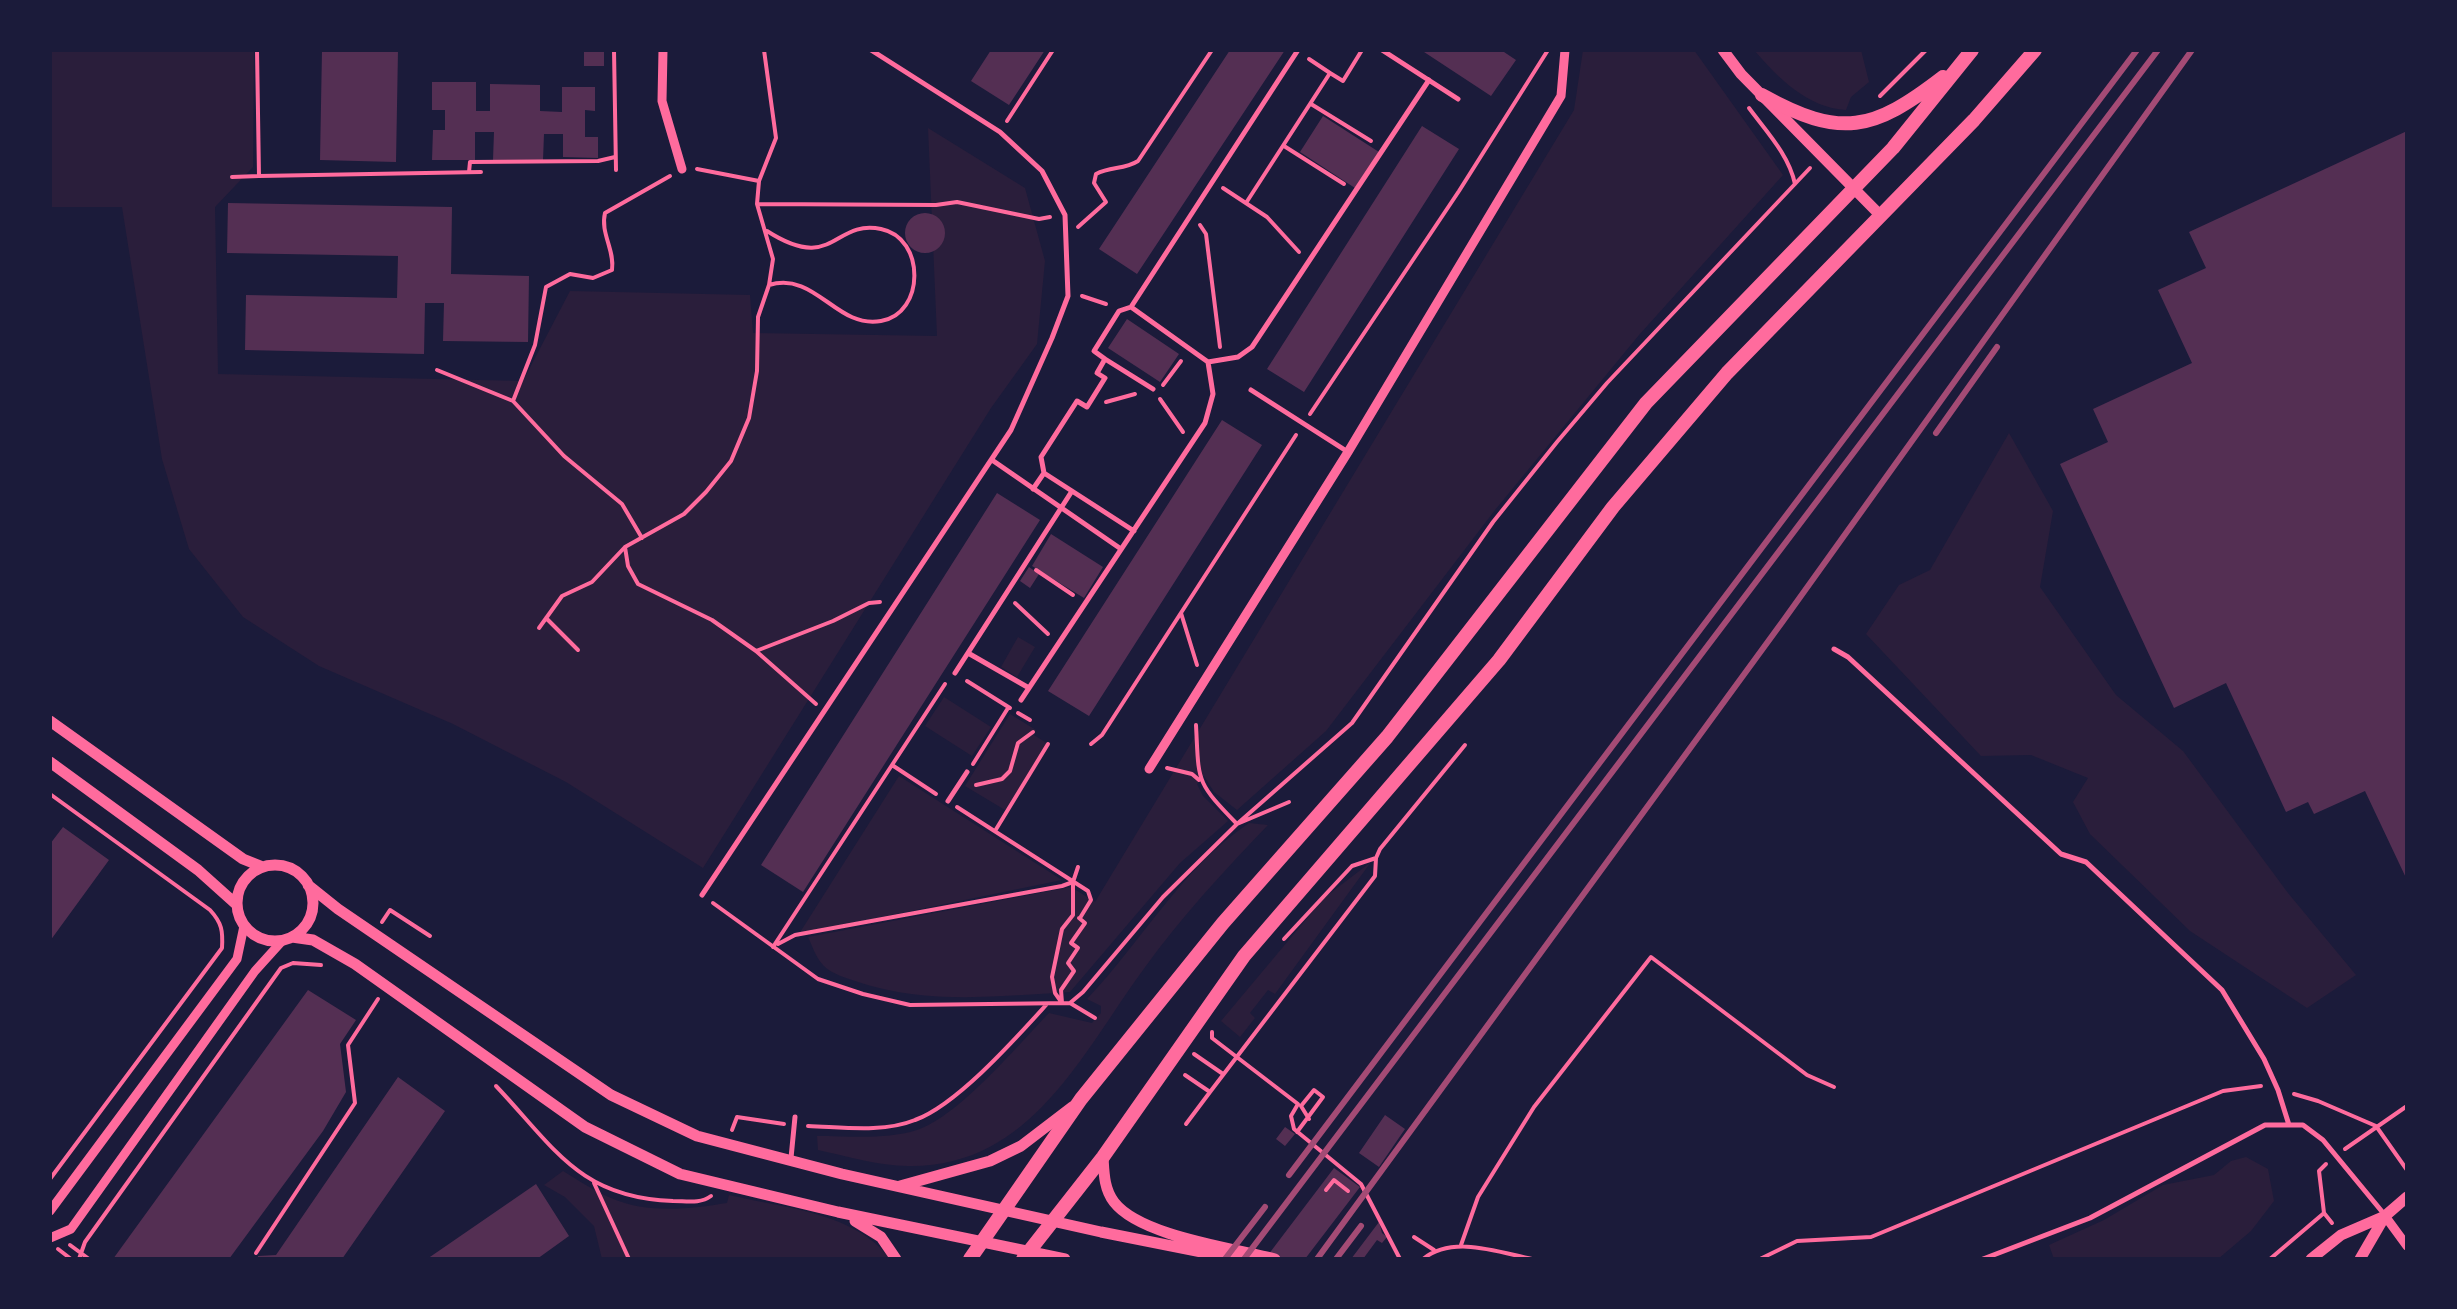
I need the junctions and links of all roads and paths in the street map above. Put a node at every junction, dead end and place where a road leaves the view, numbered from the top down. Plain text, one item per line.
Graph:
1 (257, 50) edge
2 (614, 50) edge
3 (663, 50) edge
4 (764, 50) edge
5 (871, 50) edge
6 (1053, 50) edge
7 (1212, 50) edge
8 (1362, 50) edge
9 (1382, 50) edge
10 (1548, 50) edge
11 (1564, 50) edge
12 (1723, 50) edge
13 (1926, 50) edge
14 (2035, 50) edge
15 (1298, 51) edge
16 (1969, 54) edge
17 (1330, 73) junction
18 (1429, 80) junction
19 (1762, 95) junction
20 (1740, 96) dead end
21 (1458, 100) dead end
22 (1874, 102) dead end
23 (1311, 104) junction
24 (1000, 132) junction
25 (1284, 145) junction
26 (1384, 149) junction
27 (615, 157) junction
28 (682, 168) junction
29 (616, 170) dead end
30 (469, 172) junction
31 (481, 172) dead end
32 (260, 176) junction
33 (232, 177) dead end
34 (1802, 177) dead end
35 (759, 181) junction
36 (1213, 181) junction
37 (1796, 184) junction
38 (1854, 188) junction
39 (1356, 192) junction
40 (1246, 203) junction
41 (757, 204) junction
42 (1192, 214) junction
43 (1881, 216) junction
44 (1040, 219) dead end
45 (765, 230) junction
46 (1067, 236) junction
47 (1309, 263) junction
48 (770, 285) junction
49 (1092, 297) dead end
50 (1111, 306) dead end
51 (1131, 307) junction
52 (1189, 348) junction
53 (1105, 359) junction
54 (1208, 362) junction
55 (1220, 362) junction
56 (438, 370) dead end
57 (1153, 389) junction
58 (1251, 390) dead end
59 (513, 402) junction
60 (1087, 408) junction
61 (1303, 424) junction
62 (1192, 444) junction
63 (1348, 452) junction
64 (992, 460) junction
65 (1044, 473) junction
66 (1033, 489) junction
67 (1072, 491) junction
68 (1060, 508) junction
69 (1134, 531) junction
70 (642, 538) junction
71 (625, 547) junction
72 (1122, 549) junction
73 (1026, 563) junction
74 (1006, 594) junction
75 (898, 602) junction
76 (1086, 603) junction
77 (1180, 613) junction
78 (546, 618) junction
79 (540, 628) dead end
80 (1058, 644) junction
81 (1834, 649) dead end
82 (578, 650) dead end
83 (756, 651) junction
84 (968, 653) junction
85 (955, 673) joint
86 (946, 684) dead end
87 (1029, 688) junction
88 (1196, 698) junction
89 (1020, 700) dead end
90 (825, 713) junction
91 (50, 720) edge
92 (1033, 732) dead end
93 (1048, 744) dead end
94 (1092, 744) dead end
95 (1465, 745) dead end
96 (50, 762) edge
97 (892, 764) junction
98 (1149, 769) joint
99 (967, 772) joint
100 (1203, 783) junction
101 (955, 790) junction
102 (50, 794) edge
103 (948, 801) junction
104 (1289, 802) dead end
105 (1237, 824) junction
106 (994, 831) junction
107 (1374, 843) dead end
108 (1380, 849) junction
109 (1376, 858) junction
110 (263, 867) junction
111 (1078, 867) dead end
112 (1074, 882) junction
113 (308, 884) junction
114 (702, 894) joint
115 (237, 905) junction
116 (390, 910) dead end
117 (1074, 914) junction
118 (1080, 918) junction
119 (244, 926) junction
120 (430, 936) dead end
121 (288, 939) junction
122 (1280, 944) dead end
123 (774, 946) junction
124 (331, 968) dead end
125 (366, 990) dead end
126 (1062, 1003) junction
127 (1070, 1003) junction
128 (1047, 1004) junction
129 (1095, 1018) dead end
130 (1211, 1028) dead end
131 (1190, 1052) dead end
132 (1223, 1074) junction
133 (1186, 1076) dead end
134 (495, 1085) dead end
135 (1834, 1087) dead end
136 (2278, 1090) junction
137 (1210, 1092) junction
138 (1081, 1099) junction
139 (2407, 1106) edge
140 (795, 1117) dead end
141 (1309, 1119) dead end
142 (780, 1123) dead end
143 (1186, 1124) dead end
144 (2289, 1125) junction
145 (812, 1126) dead end
146 (2376, 1126) junction
147 (733, 1128) dead end
148 (1294, 1131) junction
149 (1102, 1157) junction
150 (791, 1160) junction
151 (2407, 1170) edge
152 (2319, 1171) dead end
153 (50, 1179) edge
154 (594, 1183) junction
155 (896, 1186) junction
156 (1326, 1190) dead end
157 (1348, 1191) dead end
158 (712, 1196) dead end
159 (2407, 1197) edge
160 (1003, 1210) junction
161 (50, 1212) edge
162 (838, 1212) junction
163 (2386, 1216) junction
164 (1050, 1221) junction
165 (50, 1238) edge
166 (1414, 1238) dead end
167 (982, 1242) junction
168 (1460, 1245) junction
169 (2407, 1246) edge
170 (1434, 1250) junction
171 (256, 1253) dead end
172 (1026, 1255) edge
173 (80, 1259) edge
174 (629, 1259) edge
175 (896, 1259) edge
176 (970, 1259) edge
177 (1065, 1259) edge
178 (1237, 1259) edge
179 (1275, 1259) edge
180 (1400, 1259) edge
181 (1423, 1259) edge
182 (1532, 1259) edge
183 (1760, 1259) edge
184 (1983, 1259) edge
185 (2270, 1259) edge
186 (2311, 1259) edge
187 (2360, 1259) edge

1 - 32 path
2 - 27 path
3 - 28 street
4 - 35 path
5 - 24 lane
6 - 24 path
7 - 46 path
8 - 17 path
9 - 18 lane
10 - 61 path
11 - 63 street
12 - 19 street
13 - 22 path
14 - 43 main road
15 - 17 path
15 - 36 lane
16 - 19 main road
16 - 38 main road
17 - 23 path
18 - 21 lane
18 - 26 lane
19 - 38 street
20 - 37 path
23 - 25 path
23 - 26 path
24 - 46 lane
25 - 39 path
25 - 40 path
26 - 39 lane
27 - 29 path
27 - 30 path
28 - 35 path
28 - 59 path
30 - 31 path
30 - 32 path
32 - 33 path
34 - 37 path
35 - 41 path
36 - 40 path
36 - 42 lane
37 - 105 path
38 - 43 street
38 - 138 main road
39 - 47 lane
40 - 47 path
41 - 44 path
41 - 45 path
42 - 51 lane
42 - 55 path
43 - 149 main road
45 - 48 path
45 - 48 path
46 - 64 lane
47 - 55 lane
48 - 70 path
49 - 50 path
51 - 52 lane
51 - 53 lane
52 - 54 lane
52 - 57 path
53 - 57 lane
53 - 60 lane
54 - 55 lane
54 - 62 lane
56 - 59 path
57 - 60 path
57 - 62 path
58 - 61 lane
59 - 70 path
60 - 65 lane
61 - 63 lane
61 - 77 path
62 - 69 lane
63 - 88 street
64 - 66 lane
64 - 75 lane
65 - 66 lane
65 - 67 lane
66 - 68 lane
67 - 68 lane
67 - 69 lane
68 - 72 lane
68 - 73 lane
69 - 72 lane
70 - 71 path
71 - 78 path
71 - 83 path
72 - 76 lane
73 - 74 lane
73 - 76 path
74 - 80 path
74 - 84 lane
75 - 83 path
75 - 90 lane
76 - 80 lane
77 - 88 path
77 - 94 path
78 - 79 path
78 - 82 path
80 - 87 lane
81 - 136 lane
83 - 90 path
84 - 85 lane
84 - 87 lane
85 - 99 path
86 - 97 path
87 - 89 lane
88 - 98 street
88 - 100 path
90 - 114 lane
91 - 110 street
92 - 101 path
93 - 106 path
95 - 108 path
96 - 115 street
97 - 103 path
97 - 123 path
98 - 100 path
99 - 101 lane
100 - 105 path
101 - 103 lane
102 - 153 path
103 - 106 path
104 - 105 path
105 - 127 path
106 - 112 path
107 - 108 path
108 - 109 path
109 - 122 path
109 - 132 path
110 - 113 street
110 - 115 street
111 - 112 path
112 - 117 path
112 - 118 path
112 - 123 path
113 - 121 street
113 - 150 street
114 - 123 path
115 - 119 street
116 - 120 path
117 - 118 path
117 - 126 path
118 - 126 path
119 - 121 street
119 - 161 street
121 - 162 street
121 - 165 street
123 - 128 path
124 - 173 path
125 - 171 path
126 - 127 path
126 - 128 path
127 - 129 path
128 - 145 path
130 - 148 path
131 - 132 path
132 - 137 path
133 - 137 path
134 - 154 path
135 - 168 path
136 - 144 lane
136 - 146 path
136 - 183 path
137 - 143 path
138 - 155 street
138 - 160 main road
139 - 146 path
140 - 150 lane
141 - 148 path
142 - 147 path
144 - 163 lane
144 - 184 lane
146 - 151 path
148 - 180 path
149 - 164 main road
149 - 179 street
150 - 155 street
152 - 185 path
154 - 158 path
154 - 174 path
155 - 160 street
156 - 157 path
159 - 163 street
160 - 164 street
160 - 167 main road
162 - 167 street
162 - 175 street
163 - 169 street
163 - 186 street
163 - 187 street
164 - 172 main road
164 - 178 street
166 - 170 path
167 - 172 street
167 - 176 main road
168 - 170 path
168 - 182 path
170 - 181 path
172 - 177 street

